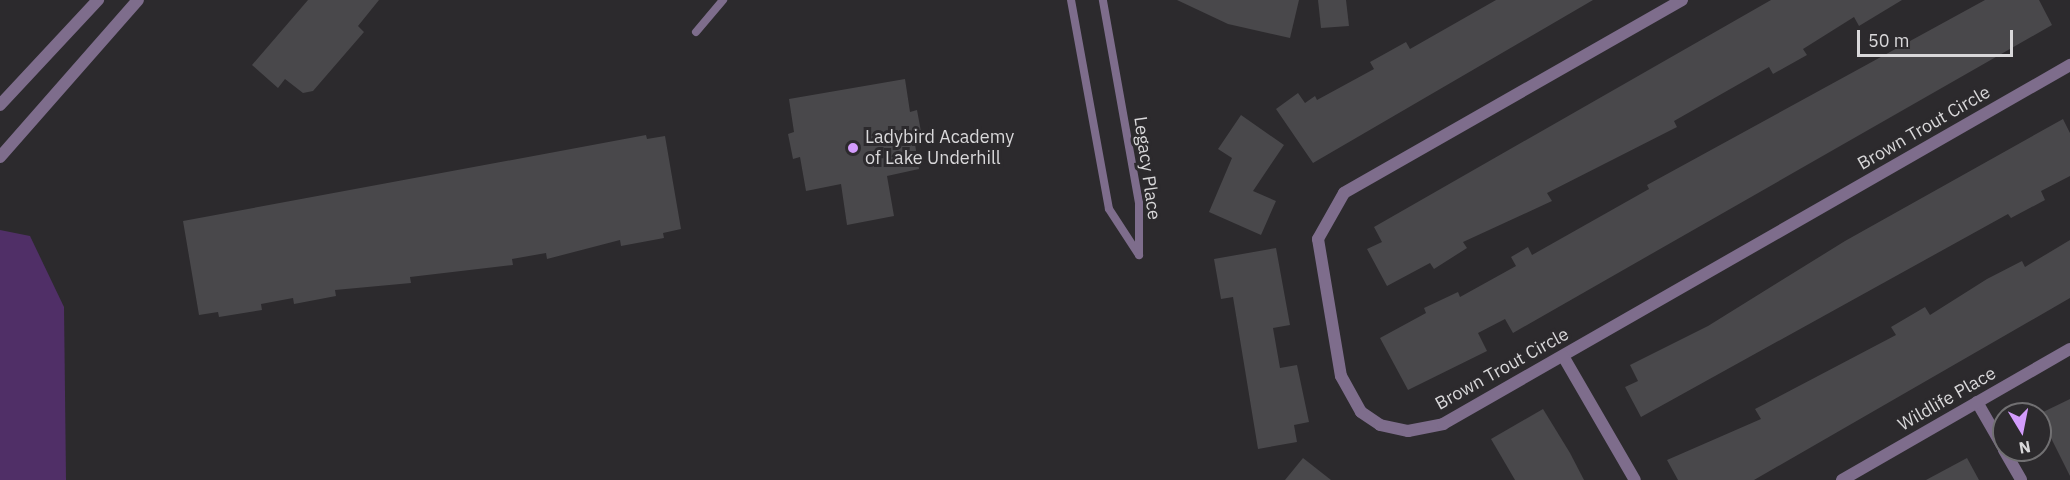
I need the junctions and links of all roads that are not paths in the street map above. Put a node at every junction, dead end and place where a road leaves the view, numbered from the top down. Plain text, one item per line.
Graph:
1 (98, 0) edge
2 (138, 0) edge
3 (723, 0) edge
4 (1071, 0) edge
5 (1103, 0) edge
6 (1682, 0) edge
7 (696, 32) dead end
8 (2070, 65) edge
9 (0, 105) edge
10 (0, 157) edge
11 (2070, 349) edge
12 (1563, 356) junction
13 (1977, 402) junction
14 (1992, 429) edge
15 (2011, 462) edge
16 (1635, 480) edge
17 (1842, 480) edge
18 (2021, 480) edge

1 - 9 street
2 - 10 street
3 - 7 lane
4 - 5 lane, Legacy Place
6 - 12 street, Brown Trout Circle
8 - 12 street, Brown Trout Circle
11 - 13 street, Wildlife Place
12 - 16 street
13 - 14 street
13 - 17 street, Wildlife Place
15 - 18 street

